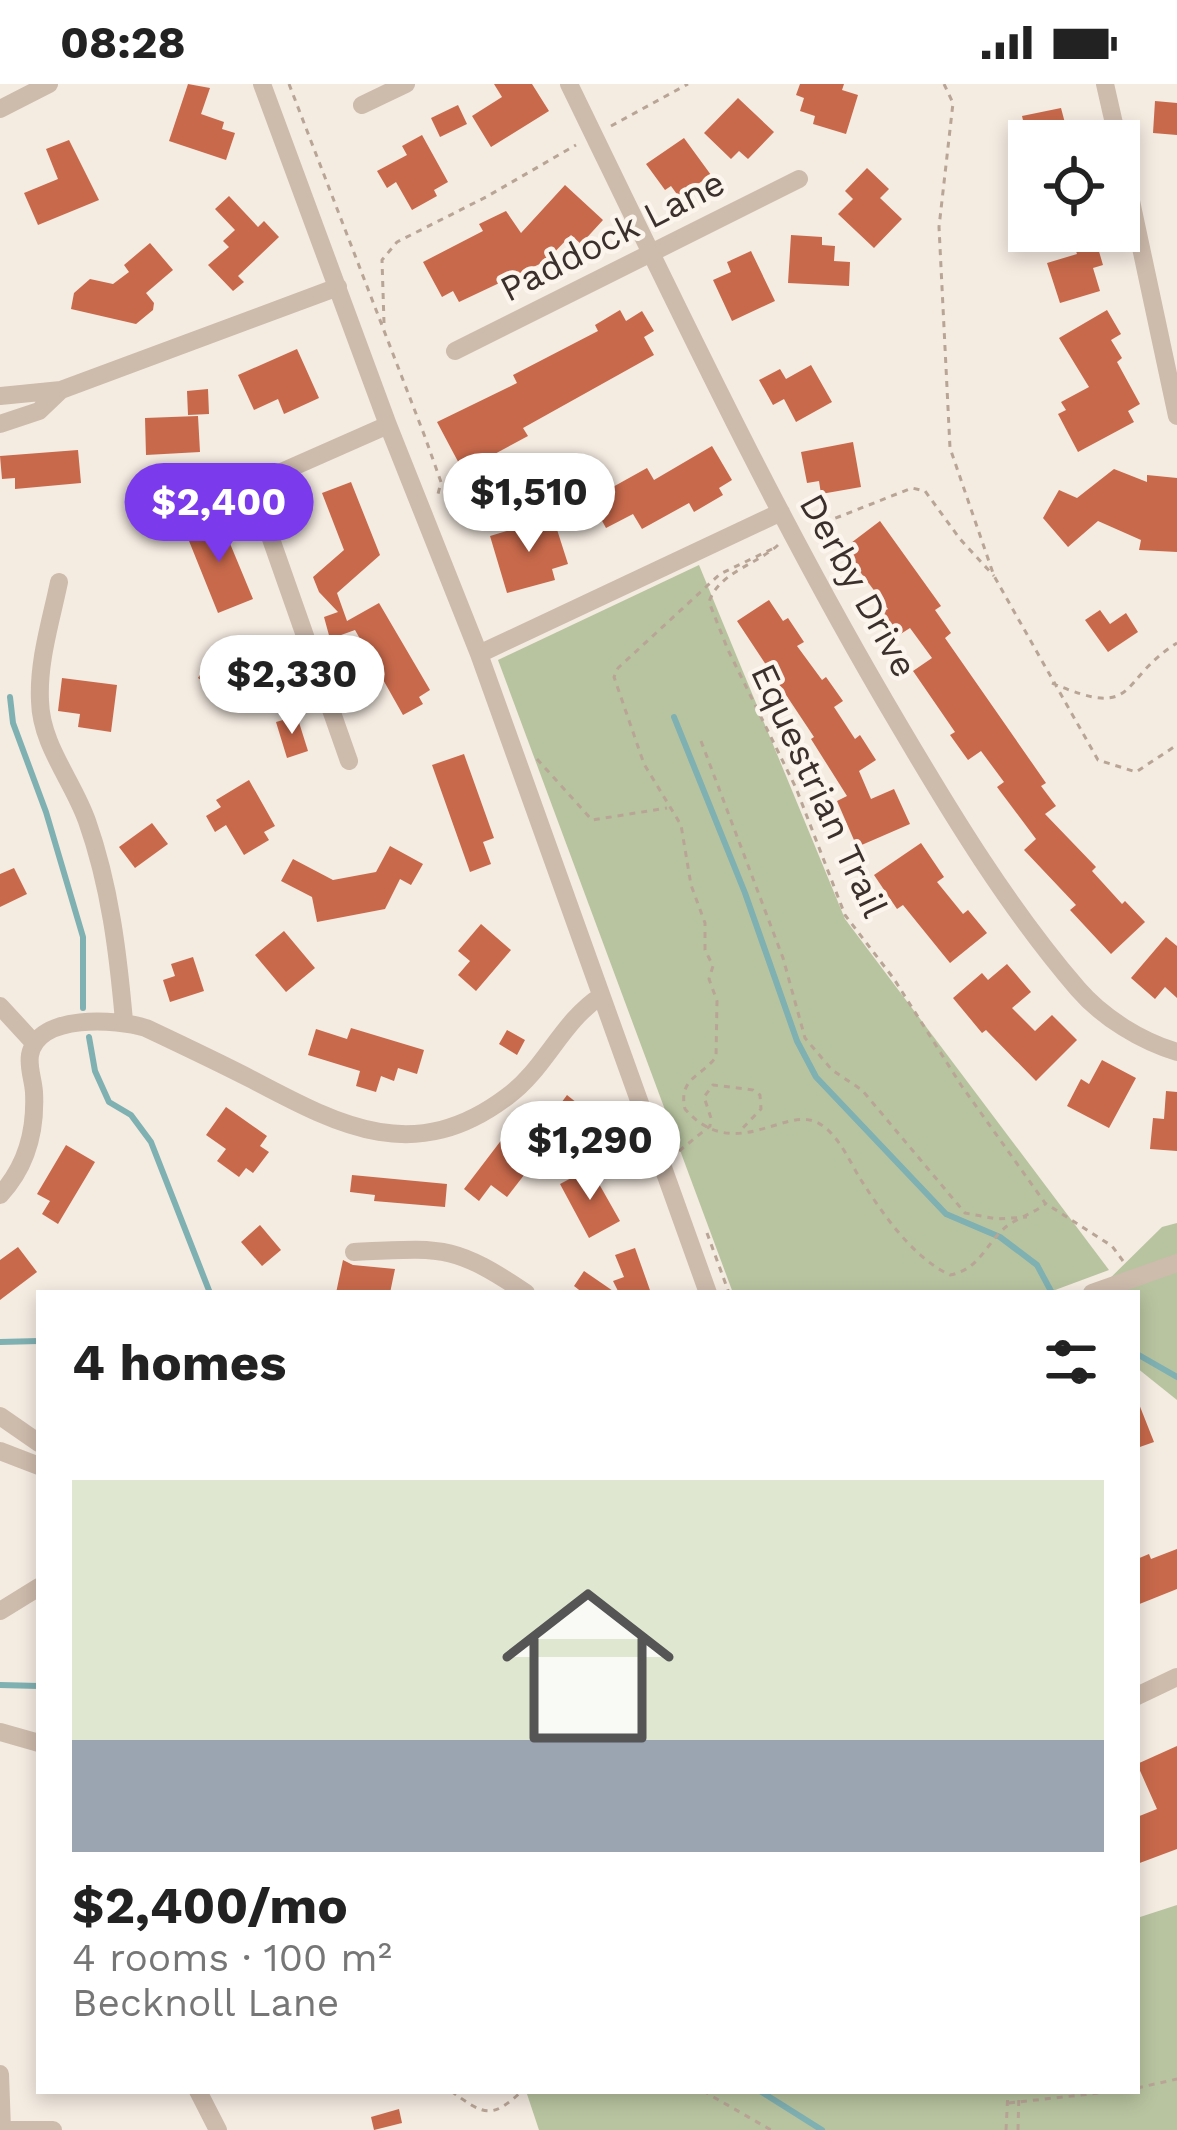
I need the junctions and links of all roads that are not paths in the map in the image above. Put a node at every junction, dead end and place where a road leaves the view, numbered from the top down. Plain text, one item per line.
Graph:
1 (49, 84) edge
2 (262, 84) edge
3 (406, 84) edge
4 (568, 84) edge
5 (1105, 84) edge
6 (362, 105) dead end
7 (0, 109) edge
8 (1114, 120) edge
9 (799, 179) dead end
10 (1140, 242) edge
11 (650, 254) junction
12 (338, 287) junction
13 (455, 351) dead end
14 (61, 390) junction
15 (0, 396) edge
16 (1177, 416) edge
17 (0, 424) edge
18 (388, 425) junction
19 (781, 512) junction
20 (59, 582) dead end
21 (479, 654) junction
22 (349, 761) dead end
23 (601, 996) junction
24 (0, 1006) edge
25 (124, 1021) junction
26 (34, 1043) junction
27 (1177, 1052) edge
28 (0, 1195) edge
29 (354, 1252) dead end
30 (1177, 1262) edge
31 (522, 1290) edge
32 (708, 1290) edge
33 (1100, 1290) edge
34 (0, 1416) edge
35 (36, 1441) edge
36 (0, 1451) edge
37 (36, 1465) edge
38 (36, 1589) edge
39 (0, 1611) edge
40 (1177, 1677) edge
41 (1140, 1695) edge
42 (0, 1732) edge
43 (36, 1742) edge
44 (0, 2074) edge
45 (200, 2094) edge
46 (1, 2130) edge
47 (53, 2130) edge
48 (218, 2130) edge

1 - 7 street
2 - 12 street
3 - 6 street
4 - 11 street, Derby Drive
5 - 8 street
9 - 11 street, Paddock Lane
10 - 16 street
11 - 13 street, Paddock Lane
11 - 19 street, Derby Drive
12 - 14 street
12 - 18 street
14 - 15 street
14 - 17 street
18 - 21 street
18 - 22 street
19 - 21 street
19 - 27 street, Derby Drive
20 - 25 street
21 - 23 street
23 - 25 street
23 - 32 street
24 - 26 street
25 - 26 street
26 - 28 street
29 - 31 street
30 - 33 street
34 - 35 street
36 - 37 street
38 - 39 street
40 - 41 street
42 - 43 street
44 - 46 street
45 - 48 street
46 - 47 street

